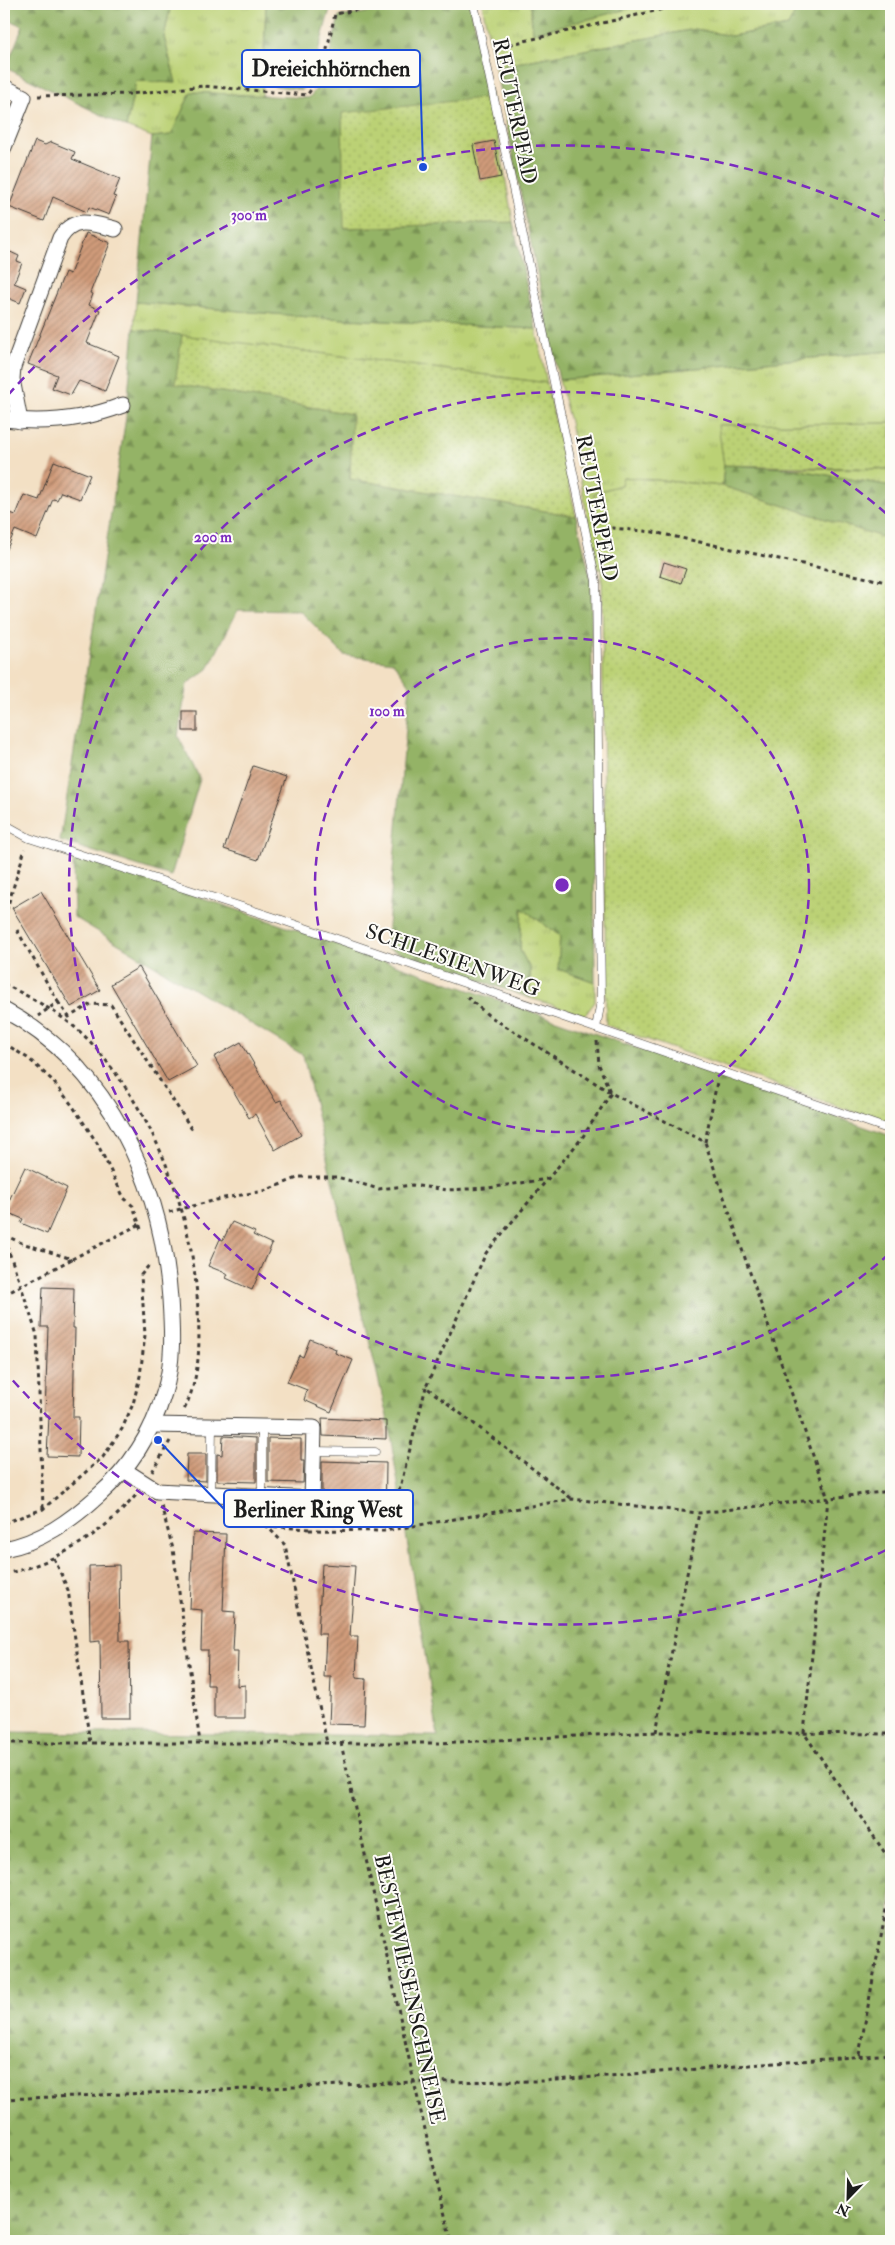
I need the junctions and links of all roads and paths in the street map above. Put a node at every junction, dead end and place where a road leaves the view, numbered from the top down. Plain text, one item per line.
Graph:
1 (388, 4) edge
2 (474, 4) edge
3 (685, 4) edge
4 (484, 51) junction
5 (4, 88) edge
6 (24, 97) junction
7 (4, 147) edge
8 (115, 229) dead end
9 (123, 405) dead end
10 (4, 419) edge
11 (20, 421) junction
12 (586, 535) junction
13 (891, 582) edge
14 (4, 824) edge
15 (29, 838) junction
16 (4, 918) edge
17 (17, 930) dead end
18 (450, 978) junction
19 (58, 1002) junction
20 (4, 1010) edge
21 (27, 1023) junction
22 (596, 1028) junction
23 (4, 1043) edge
24 (719, 1070) junction
25 (611, 1092) junction
26 (192, 1130) dead end
27 (891, 1130) edge
28 (705, 1142) junction
29 (170, 1174) dead end
30 (547, 1180) junction
31 (181, 1209) junction
32 (158, 1216) junction
33 (140, 1224) junction
34 (143, 1234) dead end
35 (4, 1236) edge
36 (72, 1259) junction
37 (152, 1262) dead end
38 (21, 1286) junction
39 (4, 1295) edge
40 (426, 1387) junction
41 (152, 1425) junction
42 (177, 1425) junction
43 (212, 1426) junction
44 (262, 1427) junction
45 (313, 1451) junction
46 (375, 1452) dead end
47 (124, 1470) junction
48 (144, 1483) junction
49 (891, 1491) edge
50 (211, 1494) junction
51 (262, 1496) junction
52 (312, 1499) junction
53 (572, 1499) junction
54 (828, 1499) junction
55 (153, 1500) dead end
56 (379, 1502) dead end
57 (43, 1509) junction
58 (699, 1514) junction
59 (4, 1523) edge
60 (266, 1526) junction
61 (309, 1530) dead end
62 (320, 1530) junction
63 (389, 1530) junction
64 (4, 1549) edge
65 (54, 1558) junction
66 (4, 1574) edge
67 (656, 1732) junction
68 (804, 1733) junction
69 (891, 1734) edge
70 (341, 1742) junction
71 (90, 1743) junction
72 (200, 1743) junction
73 (327, 1743) junction
74 (4, 1744) edge
75 (891, 1862) edge
76 (891, 1882) edge
77 (891, 2054) edge
78 (859, 2055) junction
79 (414, 2082) junction
80 (4, 2099) edge
81 (451, 2241) edge

1 - 6 path
2 - 4 lane, REUTERPFAD
3 - 4 path
4 - 12 lane, REUTERPFAD
5 - 6 street
6 - 7 street
8 - 11 street
9 - 11 street
10 - 11 street
12 - 13 path
12 - 22 lane, REUTERPFAD
14 - 15 lane, SCHLESIENWEG
15 - 16 path
15 - 18 lane, SCHLESIENWEG
17 - 19 path
18 - 22 lane, SCHLESIENWEG
18 - 25 path
19 - 21 path
19 - 26 path
20 - 21 street
21 - 32 street
22 - 24 lane, SCHLESIENWEG
22 - 25 path
23 - 33 path
24 - 27 lane, SCHLESIENWEG
24 - 28 path
25 - 28 path
25 - 30 path
28 - 54 path
29 - 31 path
30 - 31 path
30 - 40 path
31 - 42 path
32 - 33 path
32 - 41 street
33 - 34 path
33 - 36 path
35 - 36 path
35 - 38 path
36 - 38 path
37 - 57 path
38 - 39 path
38 - 57 path
40 - 53 path
40 - 63 path
41 - 42 street
41 - 47 street
42 - 43 street
42 - 48 path
43 - 44 street
43 - 50 lane
44 - 45 street
44 - 51 lane
45 - 46 lane
45 - 52 street
47 - 48 street
47 - 64 street
48 - 50 street
48 - 65 path
49 - 54 path
50 - 51 street
51 - 52 street
51 - 60 path
52 - 56 lane
53 - 58 path
53 - 63 path
54 - 58 path
54 - 68 path
55 - 72 path
57 - 59 path
58 - 67 path
60 - 62 path
60 - 73 path
61 - 62 path
62 - 63 path
65 - 66 path
65 - 71 path
67 - 68 path
67 - 70 path
68 - 69 path
68 - 75 path
70 - 73 path
70 - 79 path, BESTEWIESENSCHNEISE
71 - 72 path
71 - 74 path
72 - 73 path
76 - 78 path
77 - 78 path
78 - 79 path
79 - 80 path
79 - 81 path, BESTEWIESENSCHNEISE

